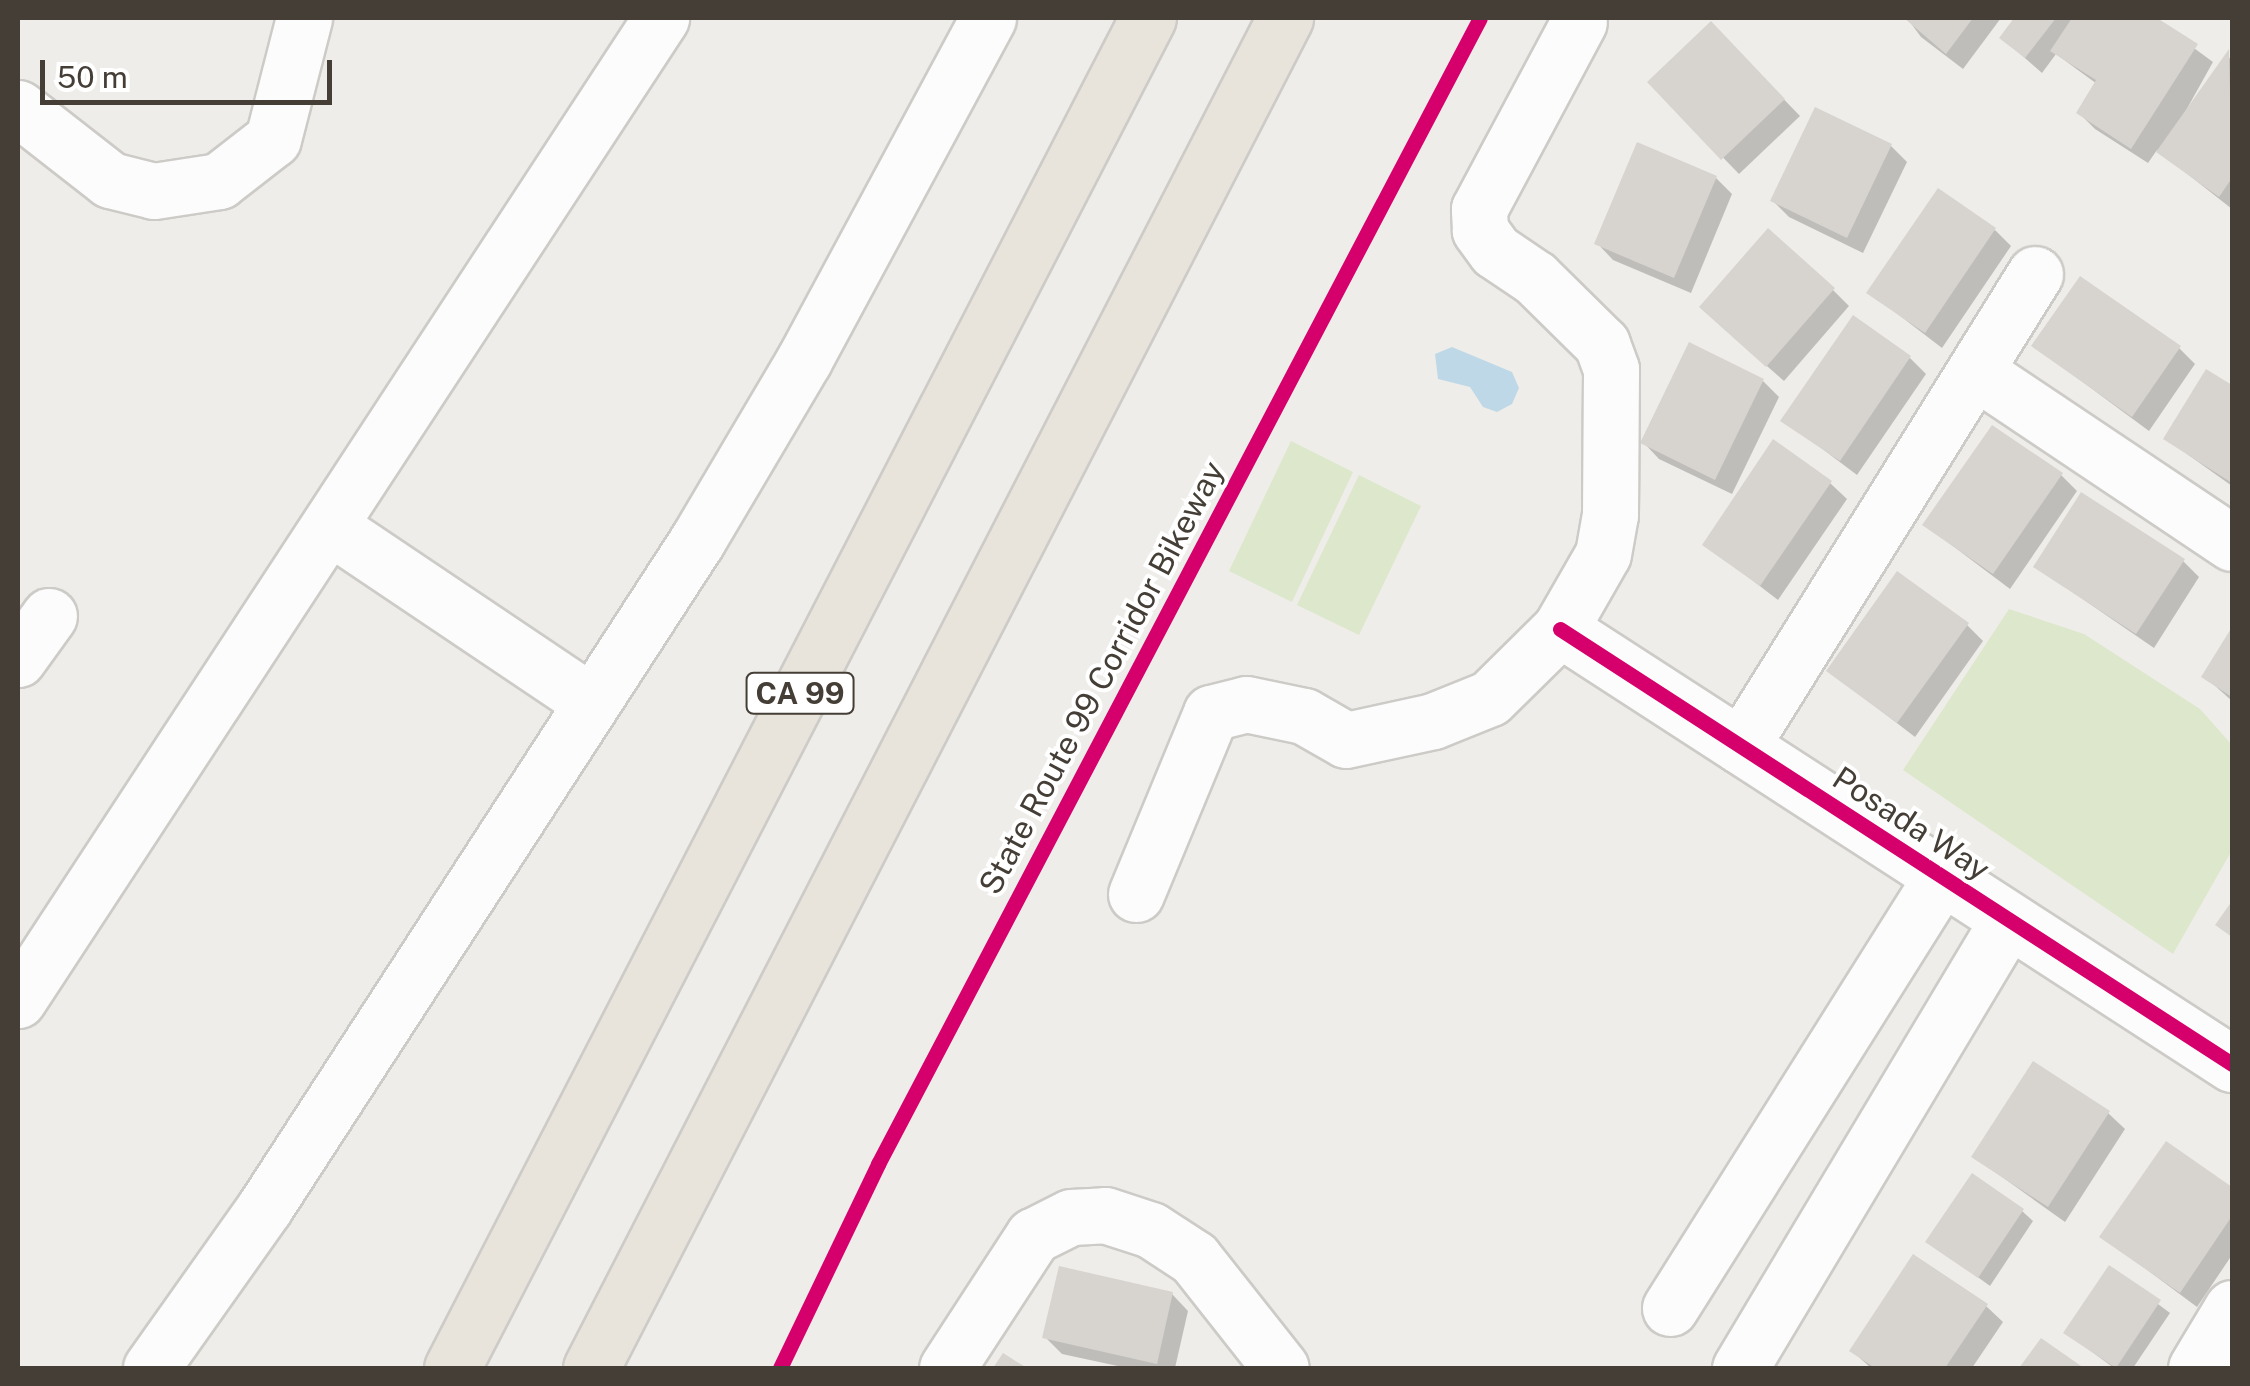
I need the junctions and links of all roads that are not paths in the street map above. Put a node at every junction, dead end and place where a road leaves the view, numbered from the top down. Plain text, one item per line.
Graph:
1 (304, 18) edge
2 (661, 18) edge
3 (988, 18) edge
4 (1148, 18) edge
5 (1285, 18) edge
6 (1579, 22) dead end
7 (18, 108) edge
8 (2035, 274) dead end
9 (1975, 371) junction
10 (329, 526) junction
11 (2232, 543) edge
12 (1560, 629) junction
13 (589, 701) junction
14 (1741, 746) junction
15 (1942, 876) junction
16 (1136, 894) dead end
17 (2008, 920) junction
18 (18, 1000) edge
19 (2232, 1064) edge
20 (1670, 1308) dead end
21 (2232, 1308) edge
22 (151, 1368) edge
23 (452, 1368) edge
24 (591, 1368) edge
25 (947, 1368) edge
26 (1281, 1368) edge
27 (1740, 1368) edge
28 (2196, 1368) edge

1 - 7 street
2 - 10 street
3 - 13 street
4 - 23 highway, CA 99
5 - 24 highway
6 - 12 street
8 - 9 street
9 - 11 street
9 - 14 street
10 - 13 street
10 - 18 street
12 - 14 street, Posada Way
12 - 16 street
13 - 22 street
14 - 15 street, Posada Way
15 - 17 street, Posada Way
15 - 20 street
17 - 19 street, Posada Way
17 - 27 street
21 - 28 street
25 - 26 street

